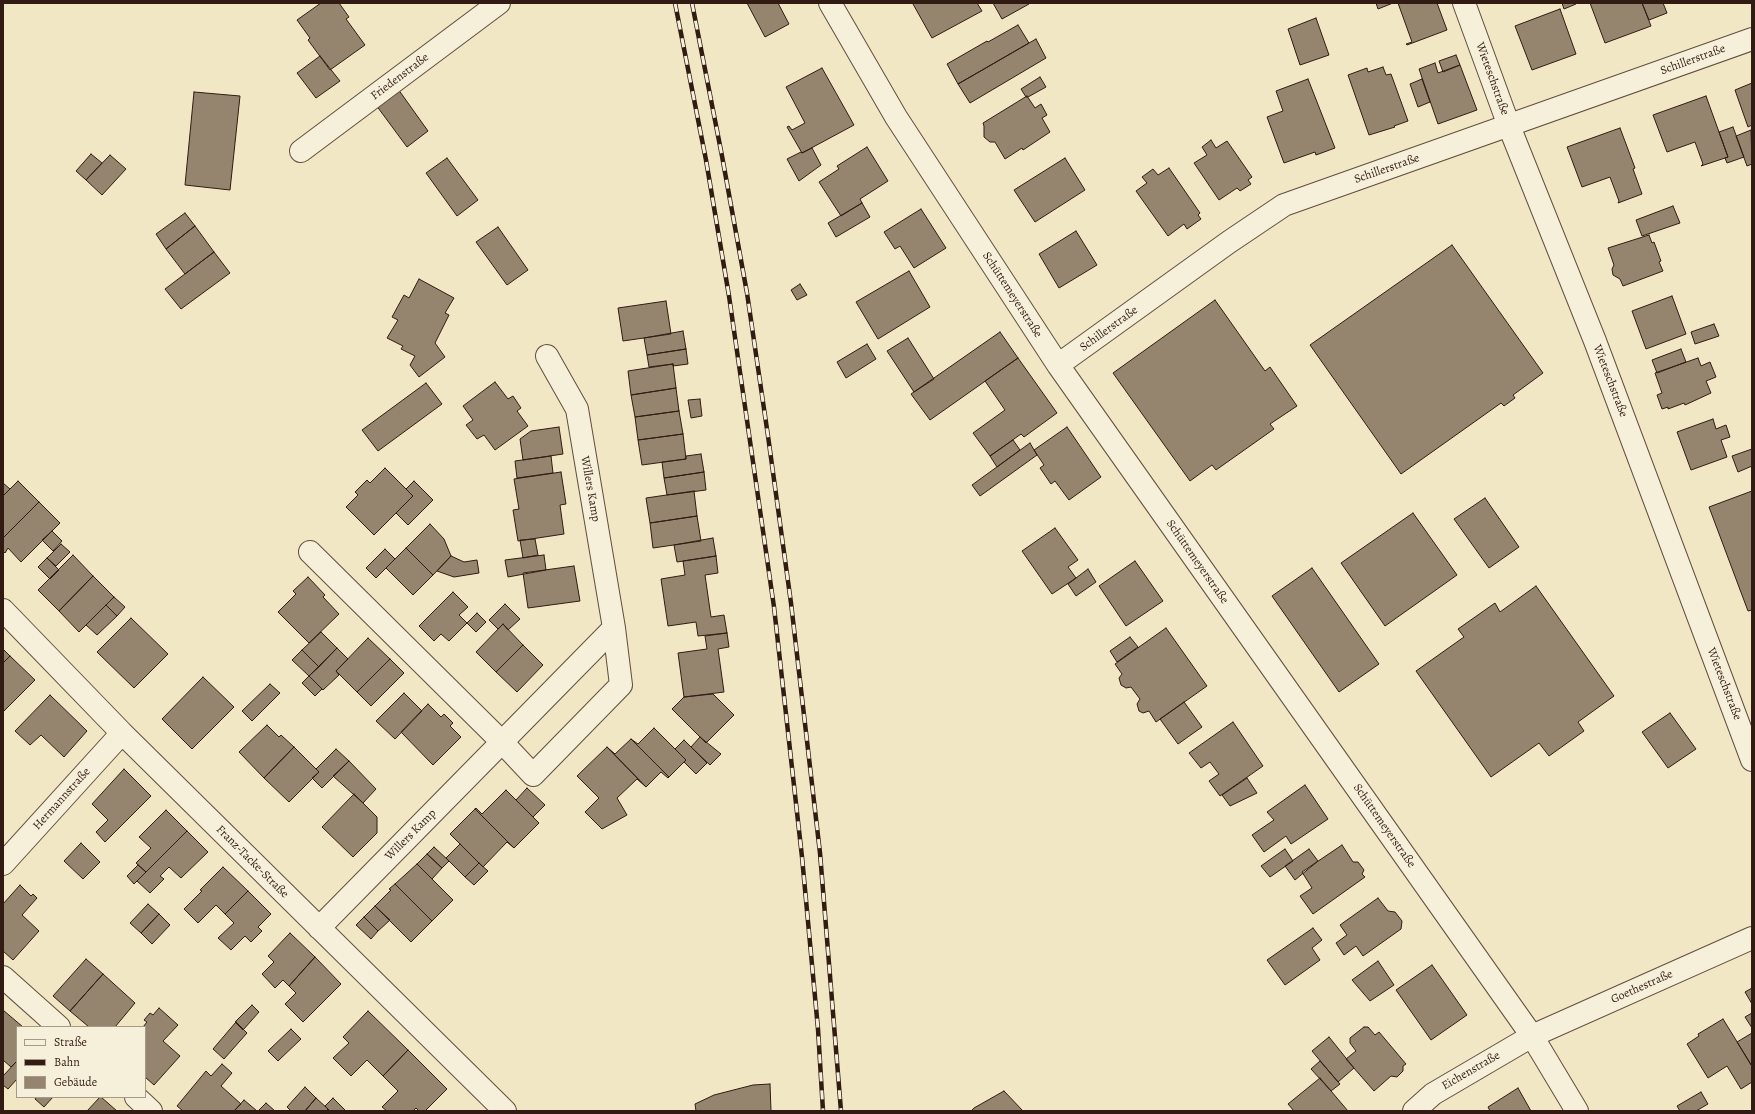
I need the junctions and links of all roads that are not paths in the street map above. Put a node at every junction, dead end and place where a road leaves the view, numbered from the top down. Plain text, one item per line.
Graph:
1 (498, 3) edge
2 (830, 3) edge
3 (1464, 3) edge
4 (1752, 39) edge
5 (1509, 126) junction
6 (302, 151) dead end
7 (547, 356) dead end
8 (1058, 366) junction
9 (310, 552) dead end
10 (3, 610) edge
11 (614, 628) junction
12 (122, 733) junction
13 (502, 742) junction
14 (1752, 760) edge
15 (3, 864) edge
16 (319, 928) junction
17 (1752, 938) edge
18 (3, 977) edge
19 (58, 1026) edge
20 (1532, 1036) junction
21 (137, 1098) edge
22 (151, 1111) edge
23 (505, 1111) edge
24 (1414, 1111) edge
25 (1577, 1111) edge

1 - 6 street, Friedenstraße
2 - 8 street, Schüttemeyerstraße
3 - 5 street, Wieteschstraße
4 - 5 street, Schillerstraße
5 - 8 street, Schillerstraße
5 - 14 street, Wieteschstraße
7 - 11 street, Willers Kamp
8 - 20 street, Schüttemeyerstraße
9 - 13 street, Willers Kamp
10 - 12 street, Franz-Tacke-Straße
11 - 13 street, Willers Kamp
11 - 13 street, Willers Kamp
12 - 15 street, Hermannstraße
12 - 16 street, Franz-Tacke-Straße
13 - 16 street, Willers Kamp
16 - 23 street, Franz-Tacke-Straße
17 - 20 street, Goethestraße
18 - 19 street
20 - 24 street, Eichenstraße
20 - 25 street, Schüttemeyerstraße
21 - 22 street

